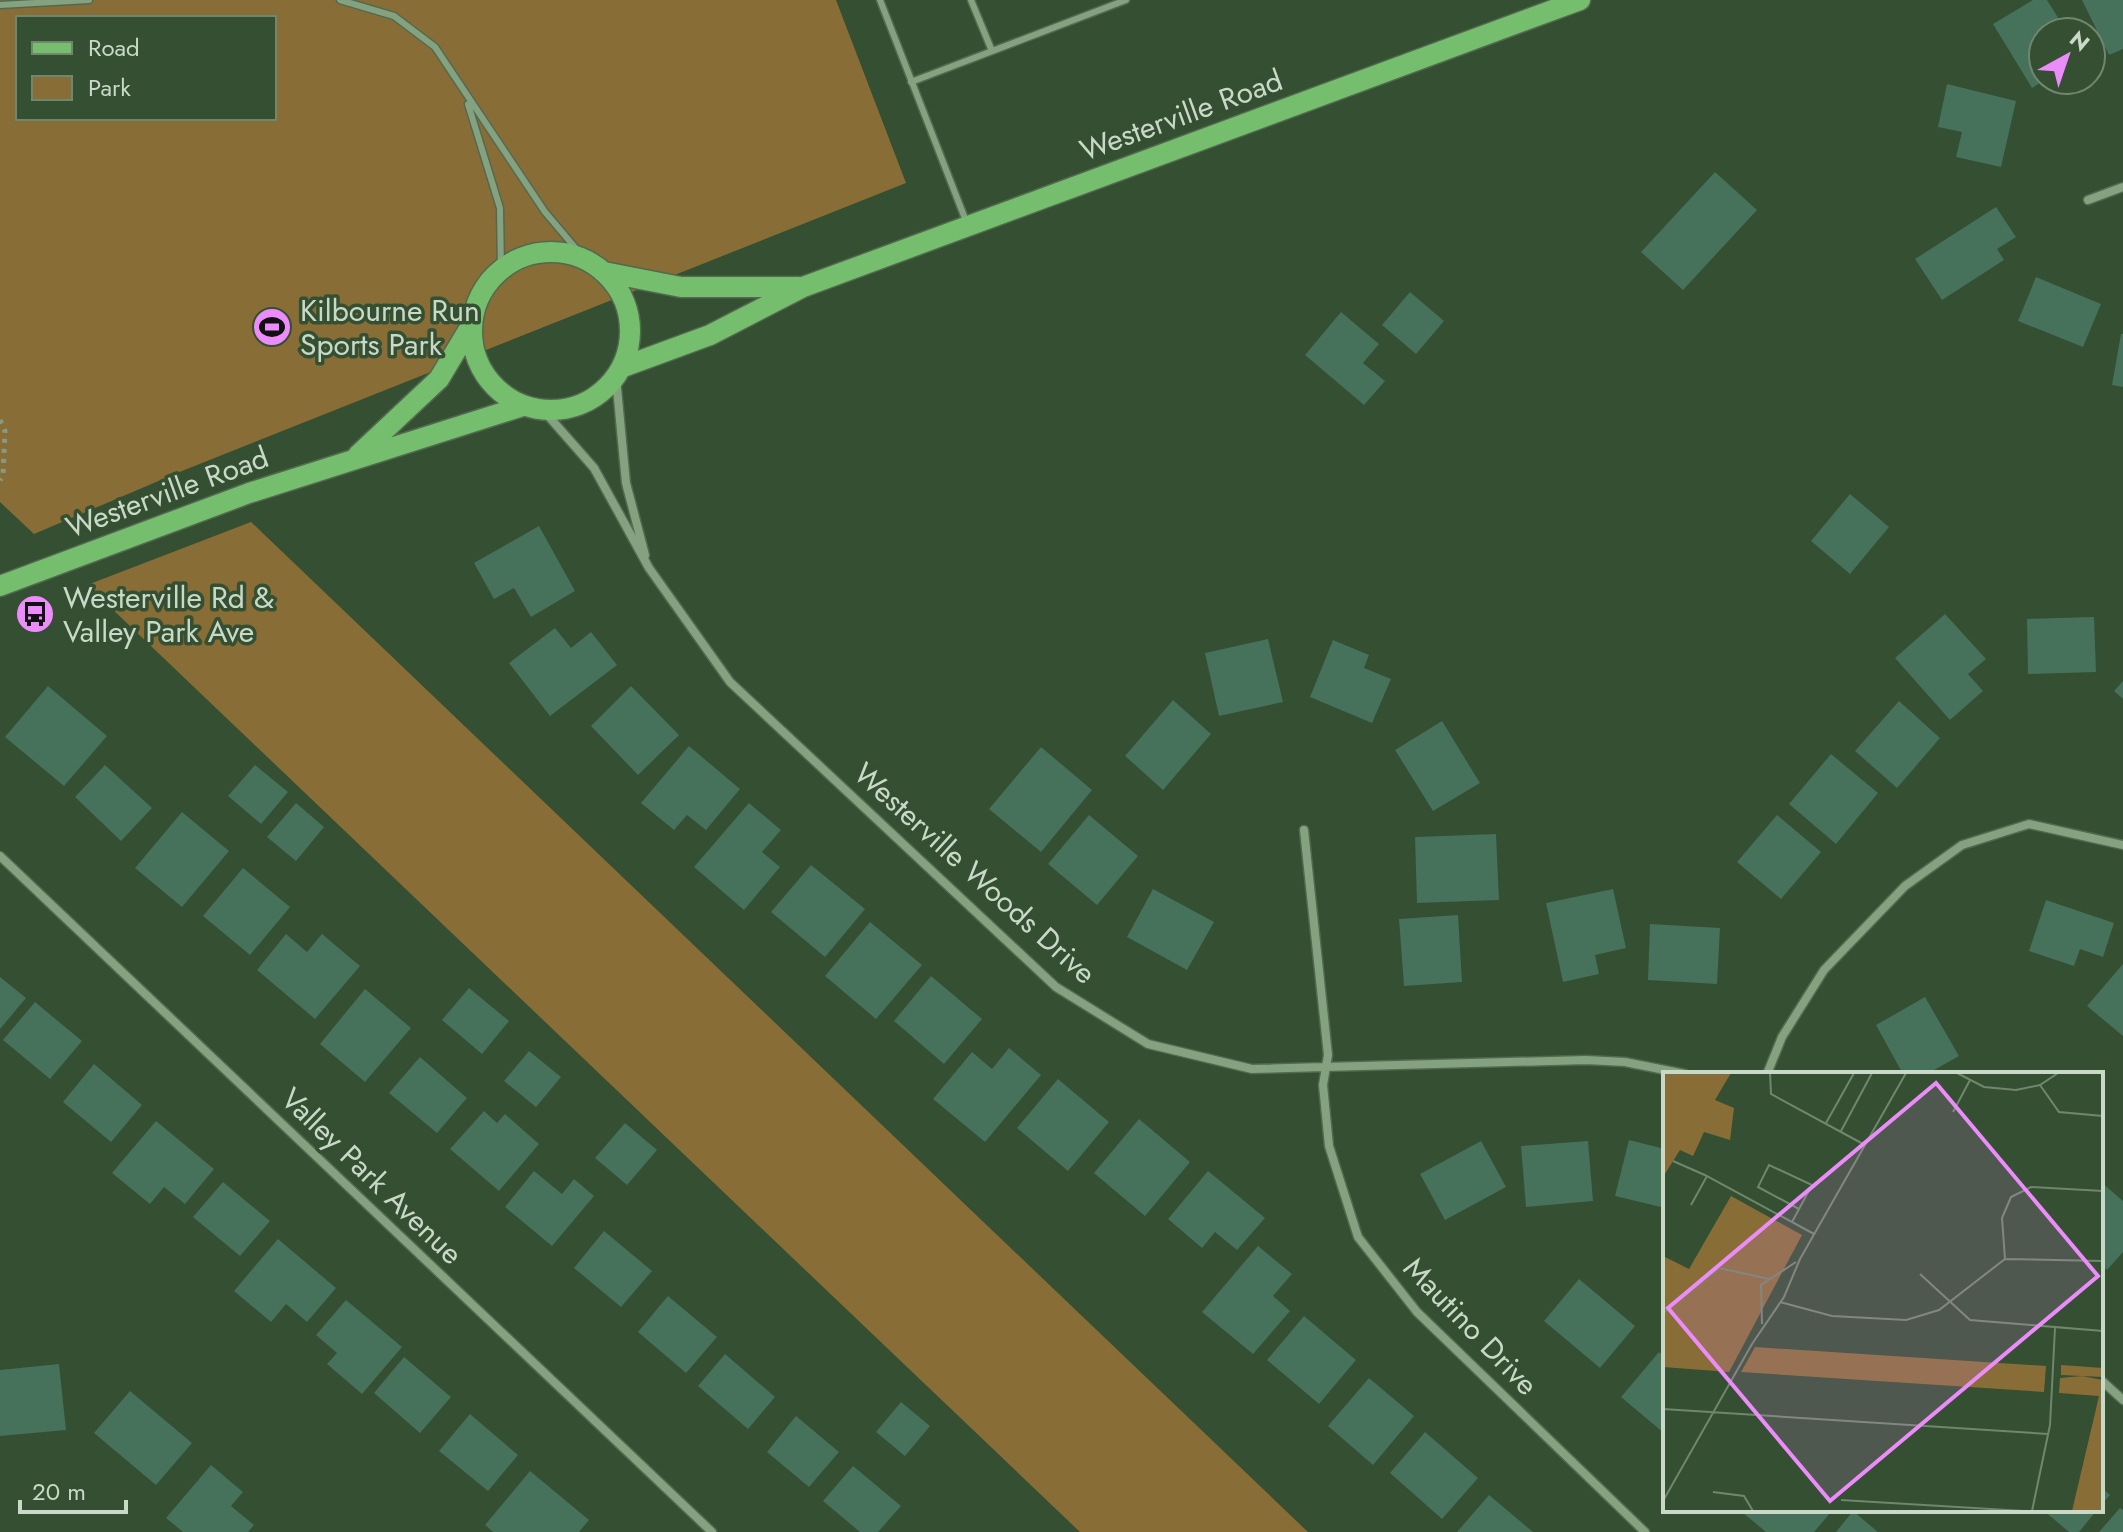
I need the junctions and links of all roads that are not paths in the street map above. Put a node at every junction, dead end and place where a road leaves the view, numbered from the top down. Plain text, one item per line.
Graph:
1 (89, 0) edge
2 (340, 0) edge
3 (880, 0) edge
4 (971, 0) edge
5 (1126, 0) edge
6 (1580, 0) edge
7 (0, 5) edge
8 (1546, 6) edge
9 (992, 51) junction
10 (911, 82) junction
11 (466, 97) junction
12 (2123, 187) edge
13 (2088, 200) dead end
14 (967, 225) junction
15 (584, 258) junction
16 (501, 269) junction
17 (604, 272) junction
18 (803, 287) junction
19 (472, 324) junction
20 (619, 372) junction
21 (533, 408) junction
22 (355, 458) junction
23 (649, 568) junction
24 (0, 586) edge
25 (1304, 830) dead end
26 (2123, 845) edge
27 (0, 856) edge
28 (1325, 1067) junction
29 (1675, 1072) edge
30 (1768, 1072) edge
31 (2103, 1382) edge
32 (2123, 1400) edge
33 (712, 1532) edge
34 (1645, 1532) edge

1 - 7 lane
2 - 11 lane
3 - 10 lane
4 - 9 lane
5 - 9 lane
6 - 8 main road, Westerville Road
8 - 14 main road, Westerville Road
9 - 10 lane
10 - 14 lane
11 - 15 lane
11 - 16 lane
12 - 13 street
14 - 18 main road, Westerville Road
15 - 16 main road, Westerville Road
15 - 17 main road, Westerville Road
16 - 19 main road, Westerville Road
17 - 18 main road, Westerville Road
17 - 20 main road, Westerville Road
18 - 20 main road, Westerville Road
19 - 21 main road
19 - 22 main road, Westerville Road
20 - 21 main road, Westerville Road
20 - 23 street, Westerville Woods Drive
21 - 22 main road, Westerville Road
21 - 23 street, Westerville Woods Drive
22 - 24 main road, Westerville Road
23 - 28 street, Westerville Woods Drive
25 - 28 street, Mautino Drive
26 - 30 street
27 - 33 street, Valley Park Avenue
28 - 29 street, Westerville Woods Drive
28 - 34 street, Mautino Drive
31 - 32 street

